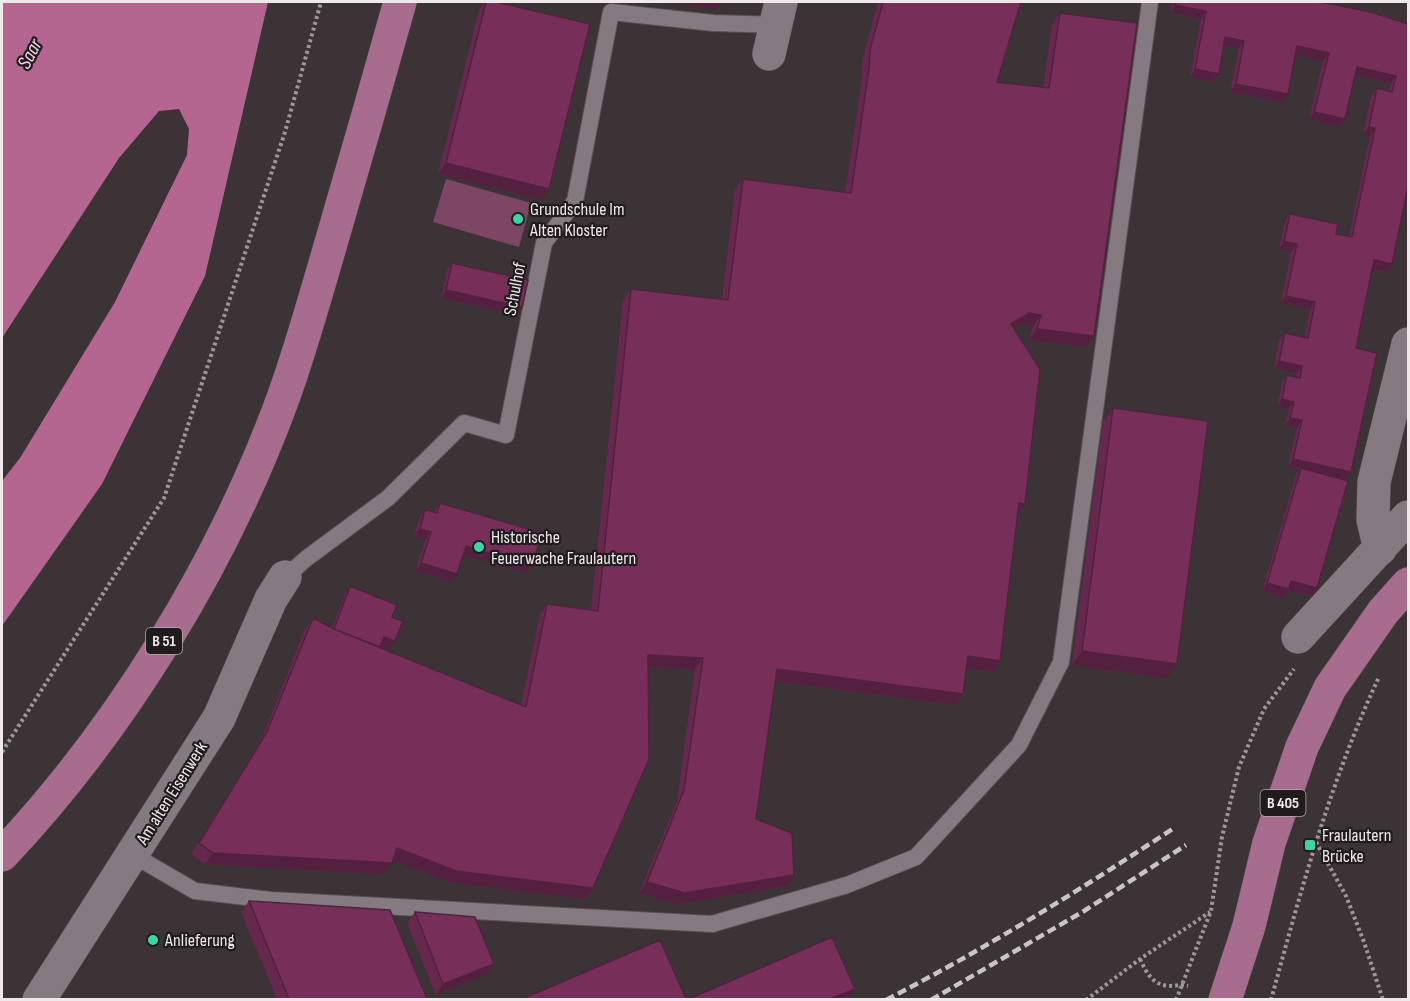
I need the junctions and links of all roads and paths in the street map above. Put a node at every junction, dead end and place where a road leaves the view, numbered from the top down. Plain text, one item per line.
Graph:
1 (321, 2) edge
2 (400, 2) edge
3 (1150, 2) edge
4 (775, 27) edge
5 (1408, 344) edge
6 (1408, 517) edge
7 (1380, 549) junction
8 (285, 577) joint
9 (1408, 584) edge
10 (1298, 651) joint
11 (1381, 672) dead end
12 (2, 752) edge
13 (1315, 842) junction
14 (2, 855) edge
15 (133, 855) junction
16 (1211, 911) junction
17 (1140, 959) junction
18 (1186, 985) junction
19 (39, 999) edge
20 (1086, 999) edge
21 (1176, 999) edge
22 (1225, 999) edge
23 (1271, 999) edge
24 (1383, 999) edge

1 - 12 path
2 - 14 main road, B 51
3 - 15 lane
4 - 8 lane, Schulhof
5 - 7 street
6 - 7 street
7 - 10 street
8 - 15 street, Am alten Eisenwerk
9 - 22 main road, B 405
10 - 16 path
11 - 13 path
13 - 23 path
13 - 24 path
15 - 19 street, Am alten Eisenwerk
16 - 17 path
16 - 18 path
17 - 18 path
17 - 20 path
18 - 21 path

